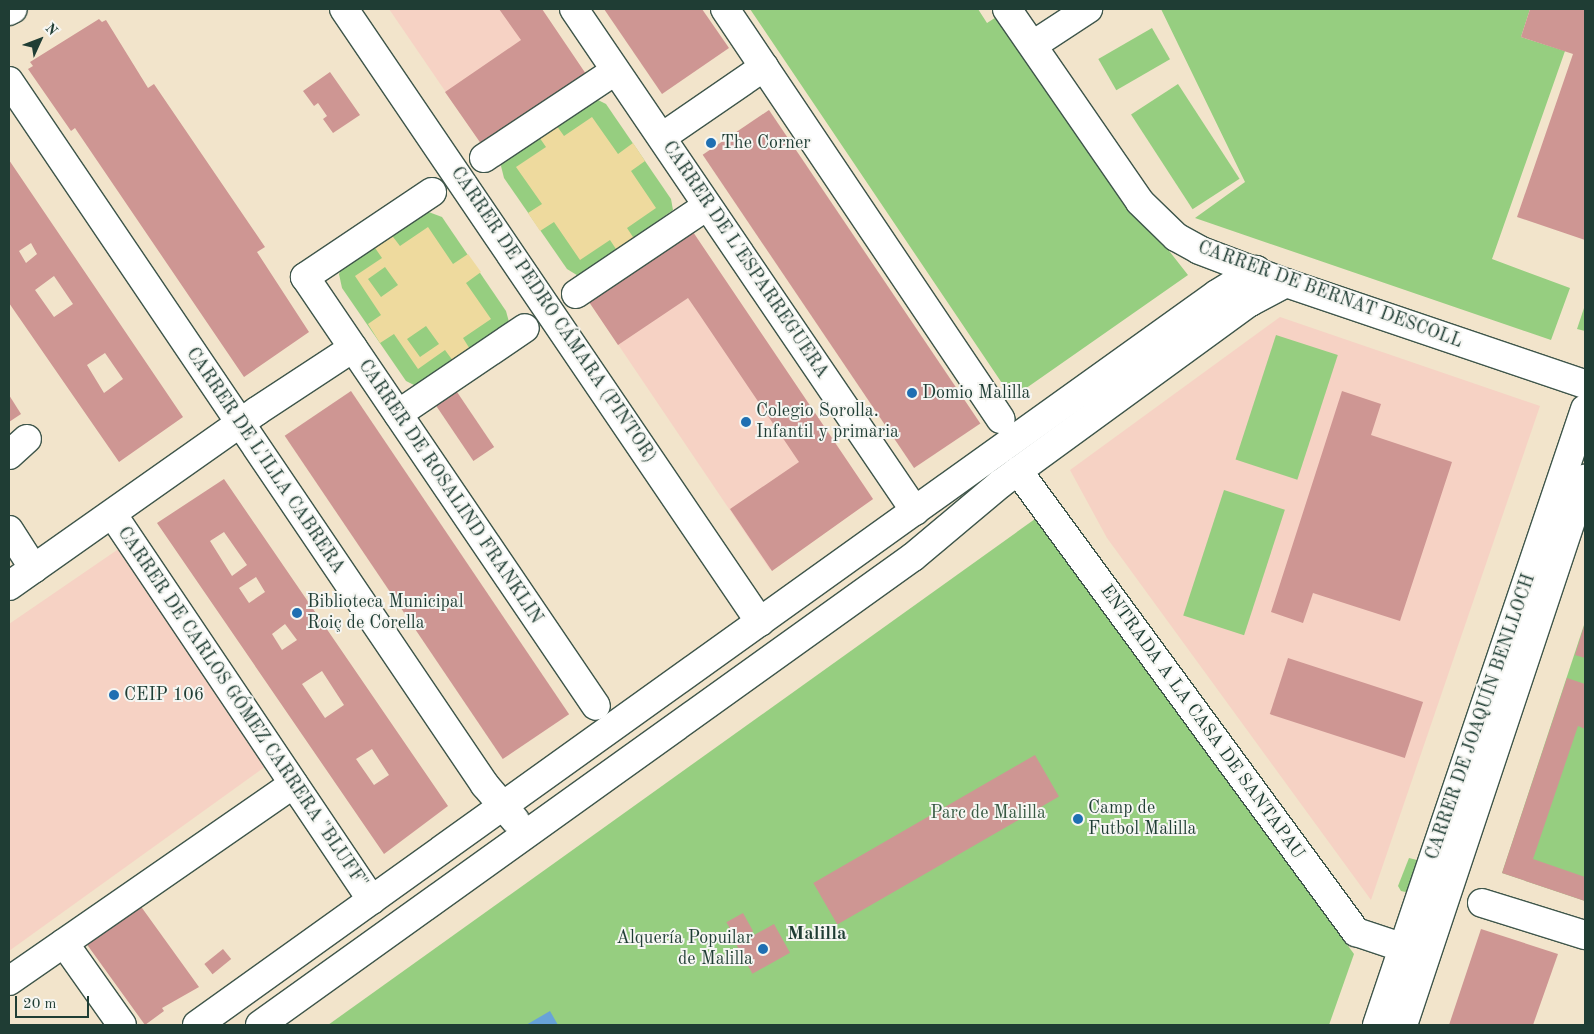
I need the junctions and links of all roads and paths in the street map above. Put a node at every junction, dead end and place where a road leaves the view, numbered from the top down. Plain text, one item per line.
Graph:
1 (13, 9) edge
2 (344, 9) edge
3 (574, 9) edge
4 (724, 9) edge
5 (1007, 9) edge
6 (1088, 9) edge
7 (9, 11) edge
8 (1033, 46) junction
9 (764, 67) junction
10 (615, 71) junction
11 (9, 82) edge
12 (9, 111) edge
13 (662, 137) junction
14 (484, 158) dead end
15 (432, 192) dead end
16 (707, 206) junction
17 (1256, 270) junction
18 (1286, 283) junction
19 (576, 294) dead end
20 (1250, 302) junction
21 (525, 328) dead end
22 (353, 348) junction
23 (1585, 384) edge
24 (1585, 409) edge
25 (398, 414) junction
26 (1001, 419) dead end
27 (234, 429) junction
28 (1018, 471) junction
29 (1585, 479) edge
30 (915, 511) junction
31 (113, 516) junction
32 (9, 530) edge
33 (34, 570) junction
34 (9, 586) edge
35 (760, 622) junction
36 (596, 706) dead end
37 (294, 784) junction
38 (493, 813) junction
39 (516, 841) junction
40 (372, 900) junction
41 (1482, 903) dead end
42 (1585, 935) edge
43 (64, 943) junction
44 (1404, 948) junction
45 (9, 981) edge
46 (122, 1025) edge
47 (197, 1025) edge
48 (260, 1025) edge
49 (1378, 1025) edge
50 (1403, 1025) edge

1 - 7 street
2 - 35 street, CARRER DE PEDRO CÁMARA (PINTOR)
3 - 10 street, CARRER DE L'ESPARREGUERA
4 - 9 street
5 - 8 street, CARRER DE BERNAT DESCOLL
6 - 8 street
8 - 17 street, CARRER DE BERNAT DESCOLL
9 - 13 street
9 - 26 street
10 - 13 street, CARRER DE L'ESPARREGUERA
10 - 14 street
11 - 27 street, CARRER DE L'ILLA CABRERA
12 - 27 street, CARRER DE L'ILLA CABRERA
13 - 16 street, CARRER DE L'ESPARREGUERA
15 - 22 street, CARRER DE ROSALIND FRANKLIN
16 - 19 street
16 - 30 street, CARRER DE L'ESPARREGUERA
17 - 18 street, CARRER DE BERNAT DESCOLL
17 - 20 street
17 - 30 street
18 - 20 street
18 - 23 street, CARRER DE BERNAT DESCOLL
20 - 28 street
21 - 25 street
22 - 25 street, CARRER DE ROSALIND FRANKLIN
22 - 27 street
24 - 44 street, CARRER DE JOAQUÍN BENLLOCH
25 - 36 street, CARRER DE ROSALIND FRANKLIN
27 - 31 street
27 - 38 street, CARRER DE L'ILLA CABRERA
28 - 39 street
28 - 44 street, ENTRADA A LA CASA DE SANTAPAU
29 - 50 street, CARRER DE JOAQUÍN BENLLOCH
30 - 35 street
31 - 33 street
31 - 37 street, CARRER DE CARLOS GÓMEZ CARRERA "BLUFF"
32 - 33 street
33 - 34 street
35 - 38 street
37 - 40 street, CARRER DE CARLOS GÓMEZ CARRERA "BLUFF"
37 - 43 street
38 - 39 street, CARRER DE L'ILLA CABRERA
38 - 40 street
39 - 48 street
40 - 47 street
41 - 42 street
43 - 45 street
43 - 46 street
44 - 49 street, CARRER DE JOAQUÍN BENLLOCH

